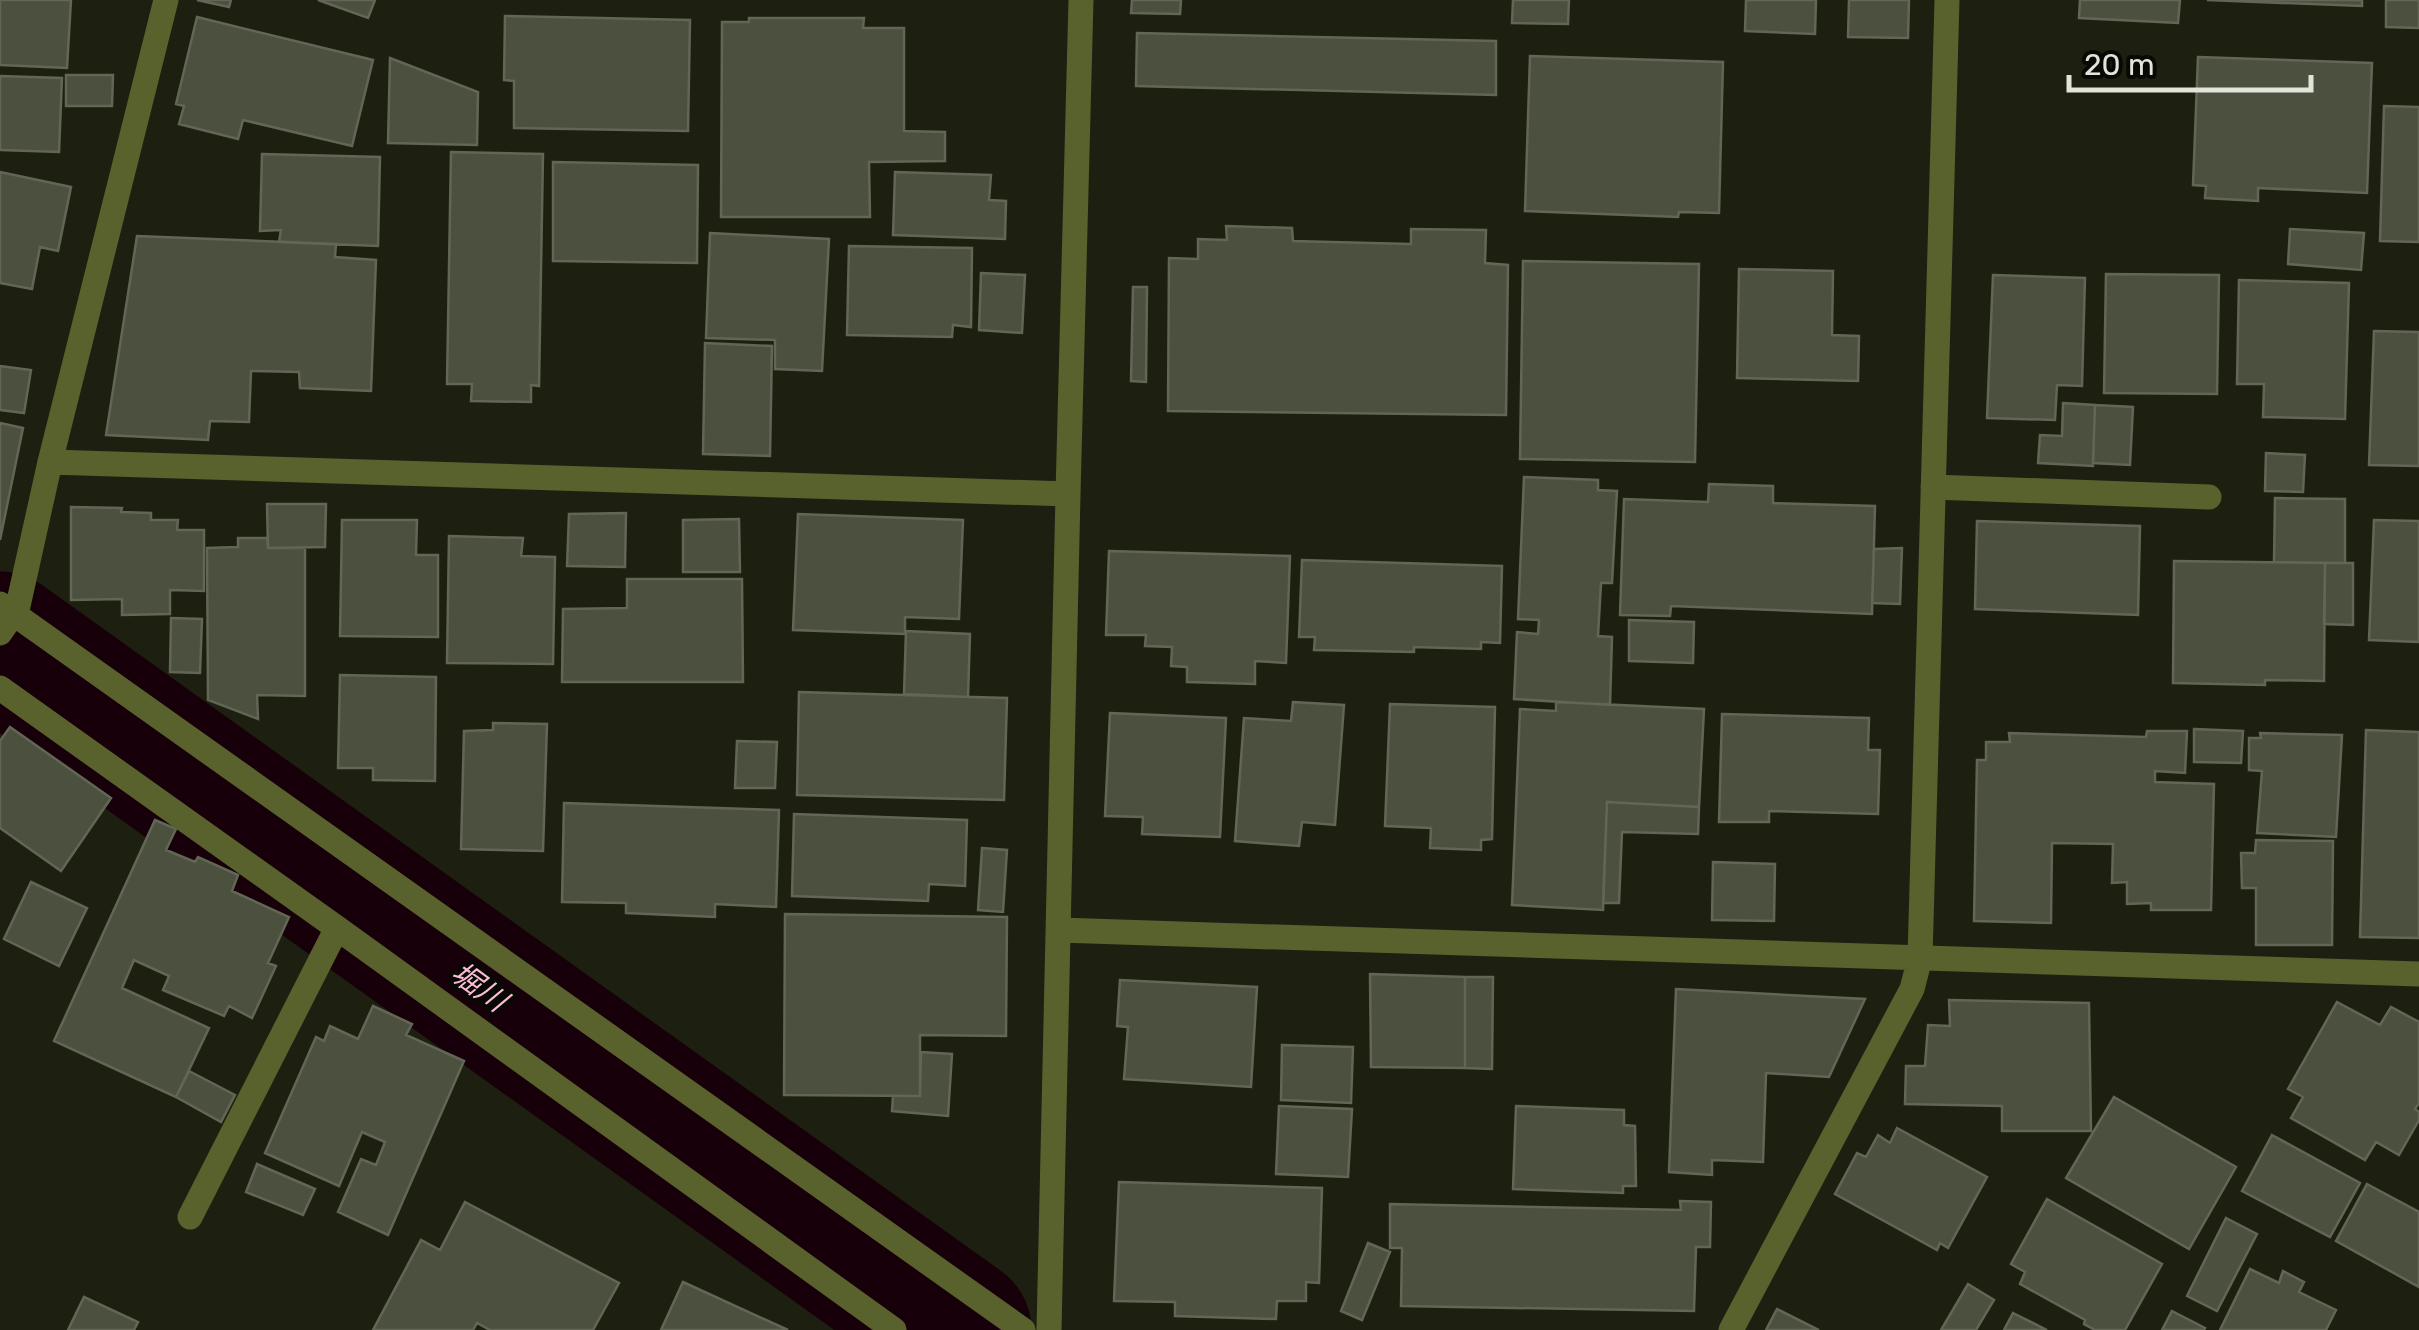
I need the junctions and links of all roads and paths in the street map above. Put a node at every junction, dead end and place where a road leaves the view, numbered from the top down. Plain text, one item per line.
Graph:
1 (166, 0) edge
2 (1082, 0) edge
3 (1946, 0) edge
4 (50, 462) junction
5 (1933, 487) junction
6 (1068, 494) junction
7 (2209, 497) dead end
8 (6, 618) edge
9 (0, 688) edge
10 (337, 928) junction
11 (1059, 930) junction
12 (1920, 958) junction
13 (2419, 974) edge
14 (190, 1218) dead end
15 (894, 1330) edge
16 (1023, 1330) edge
17 (1049, 1330) edge
18 (1730, 1330) edge

1 - 4 street
2 - 6 street
3 - 5 street
4 - 6 street
4 - 8 street
5 - 7 street
5 - 12 street
6 - 11 street
8 - 16 street
9 - 10 street
10 - 14 street
10 - 15 street
11 - 12 street
11 - 17 street
12 - 13 street
12 - 18 street

